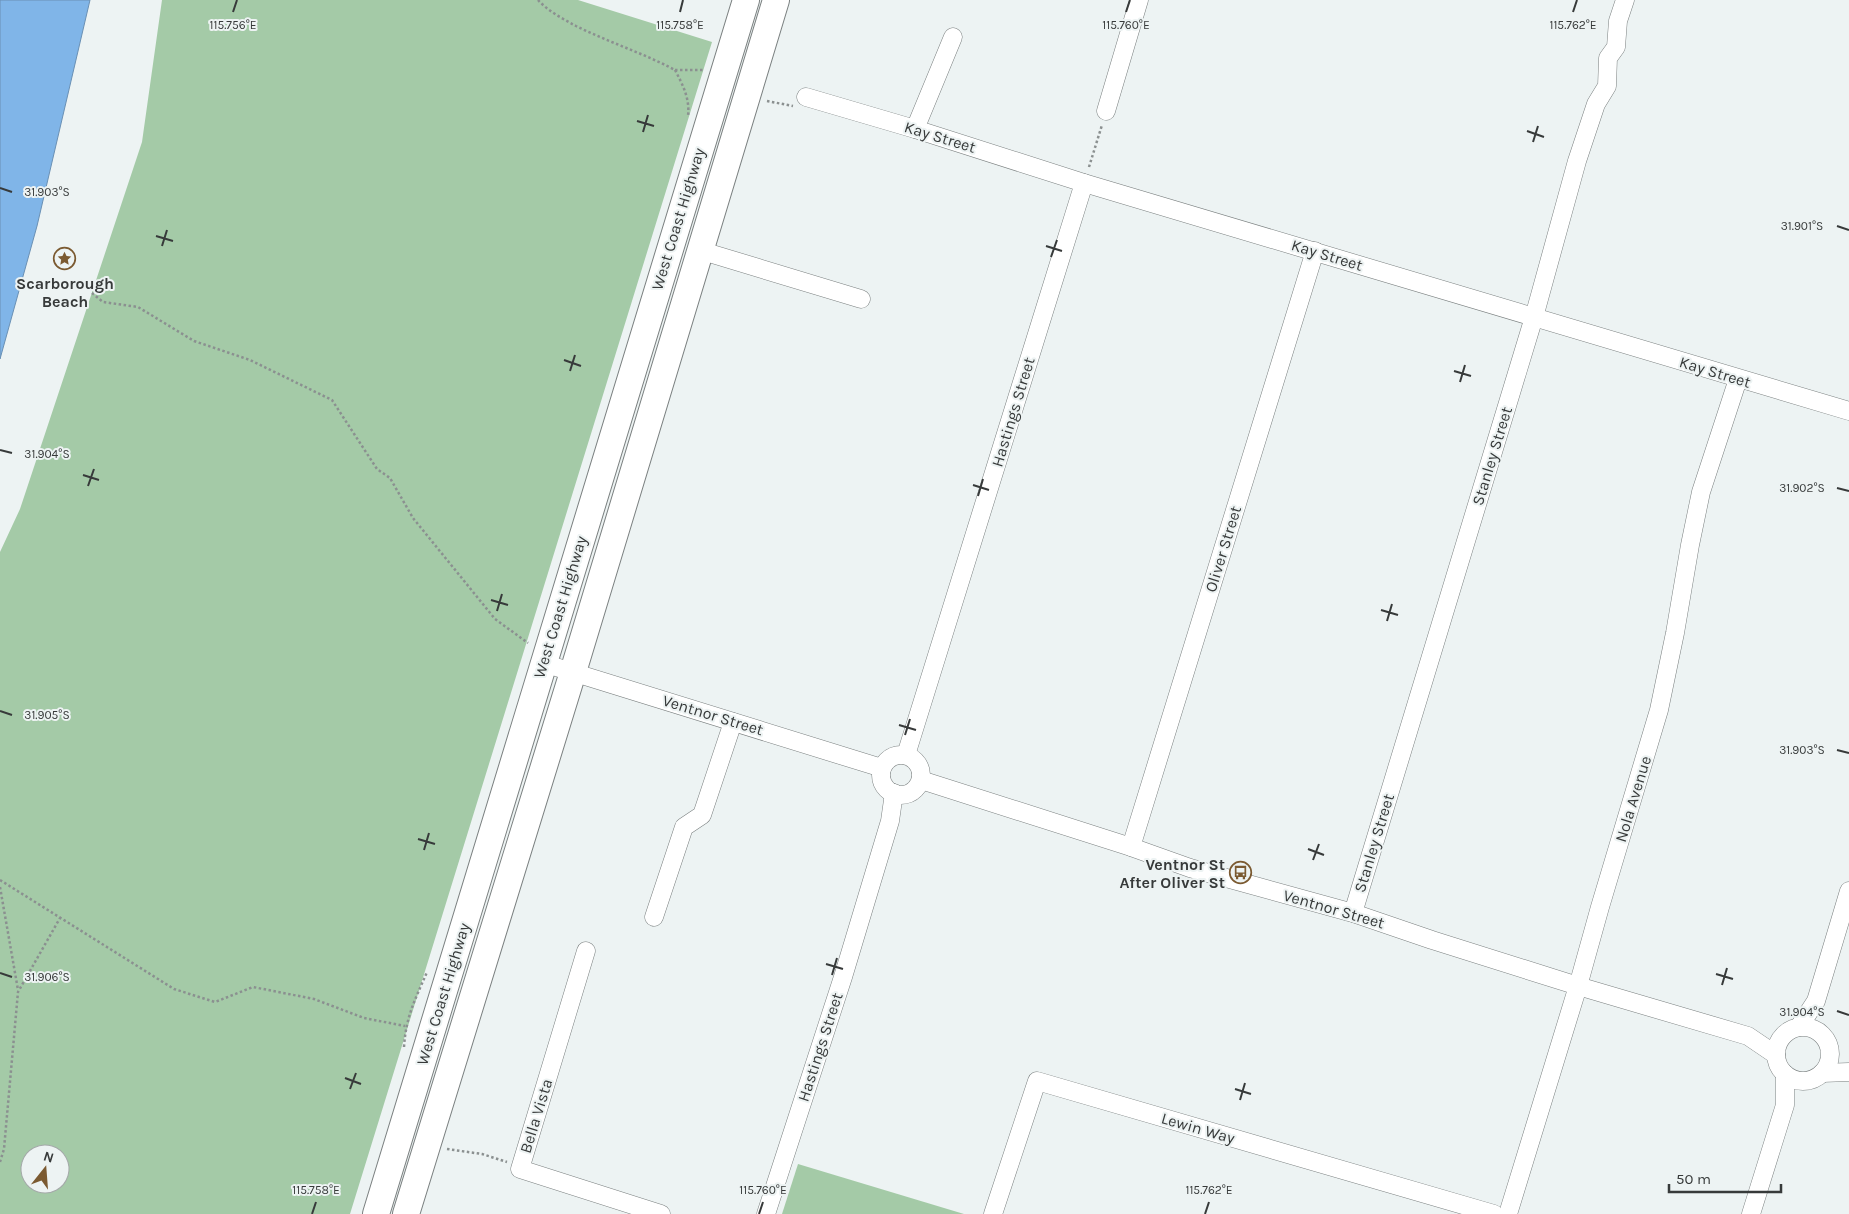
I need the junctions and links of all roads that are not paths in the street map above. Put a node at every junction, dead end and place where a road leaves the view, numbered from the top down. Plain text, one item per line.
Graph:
1 (746, 0) edge
2 (776, 0) edge
3 (1139, 0) edge
4 (1625, 0) edge
5 (953, 37) dead end
6 (806, 97) dead end
7 (1106, 111) road end
8 (915, 129) junction
9 (698, 155) junction
10 (725, 165) junction
11 (1084, 183) junction
12 (699, 250) junction
13 (1315, 251) junction
14 (861, 300) dead end
15 (1534, 316) junction
16 (1738, 379) junction
17 (1849, 411) edge
18 (536, 654) junction
19 (573, 672) junction
20 (733, 722) junction
21 (906, 755) junction
22 (882, 768) junction
23 (921, 780) junction
24 (894, 793) junction
25 (1131, 847) junction
26 (1849, 891) edge
27 (1353, 913) junction
28 (654, 917) dead end
29 (586, 951) dead end
30 (1578, 986) junction
31 (1816, 1001) junction
32 (466, 1020) junction
33 (1792, 1031) junction
34 (1820, 1033) junction
35 (1748, 1036) junction
36 (428, 1042) junction
37 (1830, 1052) junction
38 (1776, 1055) junction
39 (1849, 1064) edge
40 (1849, 1072) edge
41 (1822, 1073) junction
42 (1785, 1074) junction
43 (1803, 1081) junction
44 (1785, 1105) junction
45 (376, 1214) edge
46 (406, 1214) edge
47 (660, 1214) edge
48 (766, 1214) edge
49 (993, 1214) edge
50 (1494, 1214) edge
51 (1508, 1214) edge
52 (1751, 1214) edge

1 - 9 highway, West Coast Highway
2 - 10 highway, West Coast Highway
3 - 7 street
4 - 15 street, Stanley Street
5 - 8 street
6 - 8 street, Kay Street
8 - 11 street, Kay Street
9 - 10 highway
9 - 18 highway, West Coast Highway
10 - 12 highway, West Coast Highway
11 - 13 street, Kay Street
11 - 21 street, Hastings Street
12 - 14 street
12 - 19 highway, West Coast Highway
13 - 15 street, Kay Street
13 - 25 street, Oliver Street
15 - 16 street, Kay Street
15 - 27 street, Stanley Street
16 - 17 street, Kay Street
16 - 30 street, Nola Avenue
18 - 19 street, Ventnor Street
18 - 36 highway, West Coast Highway
19 - 20 street, Ventnor Street
19 - 32 highway, West Coast Highway
20 - 22 street, Ventnor Street
20 - 28 street
21 - 22 street
21 - 23 street
22 - 24 street
23 - 24 street
23 - 25 street, Ventnor Street
24 - 48 street, Hastings Street
25 - 27 street, Ventnor Street
26 - 31 street
27 - 30 street, Ventnor Street
29 - 47 street, Bella Vista
30 - 35 street, Ventnor Street
30 - 51 street, Nola Avenue
31 - 33 street
31 - 34 street
32 - 36 highway
32 - 46 highway, West Coast Highway
33 - 34 street, Ventnor Street
33 - 35 street, Ventnor Street
33 - 38 street
34 - 37 street
35 - 38 street, Ventnor Street
36 - 45 highway, West Coast Highway
37 - 39 street
37 - 41 street
38 - 42 street
40 - 41 street
41 - 43 street
42 - 43 street
42 - 44 street
43 - 44 street
44 - 52 street
49 - 50 street, Lewin Way

